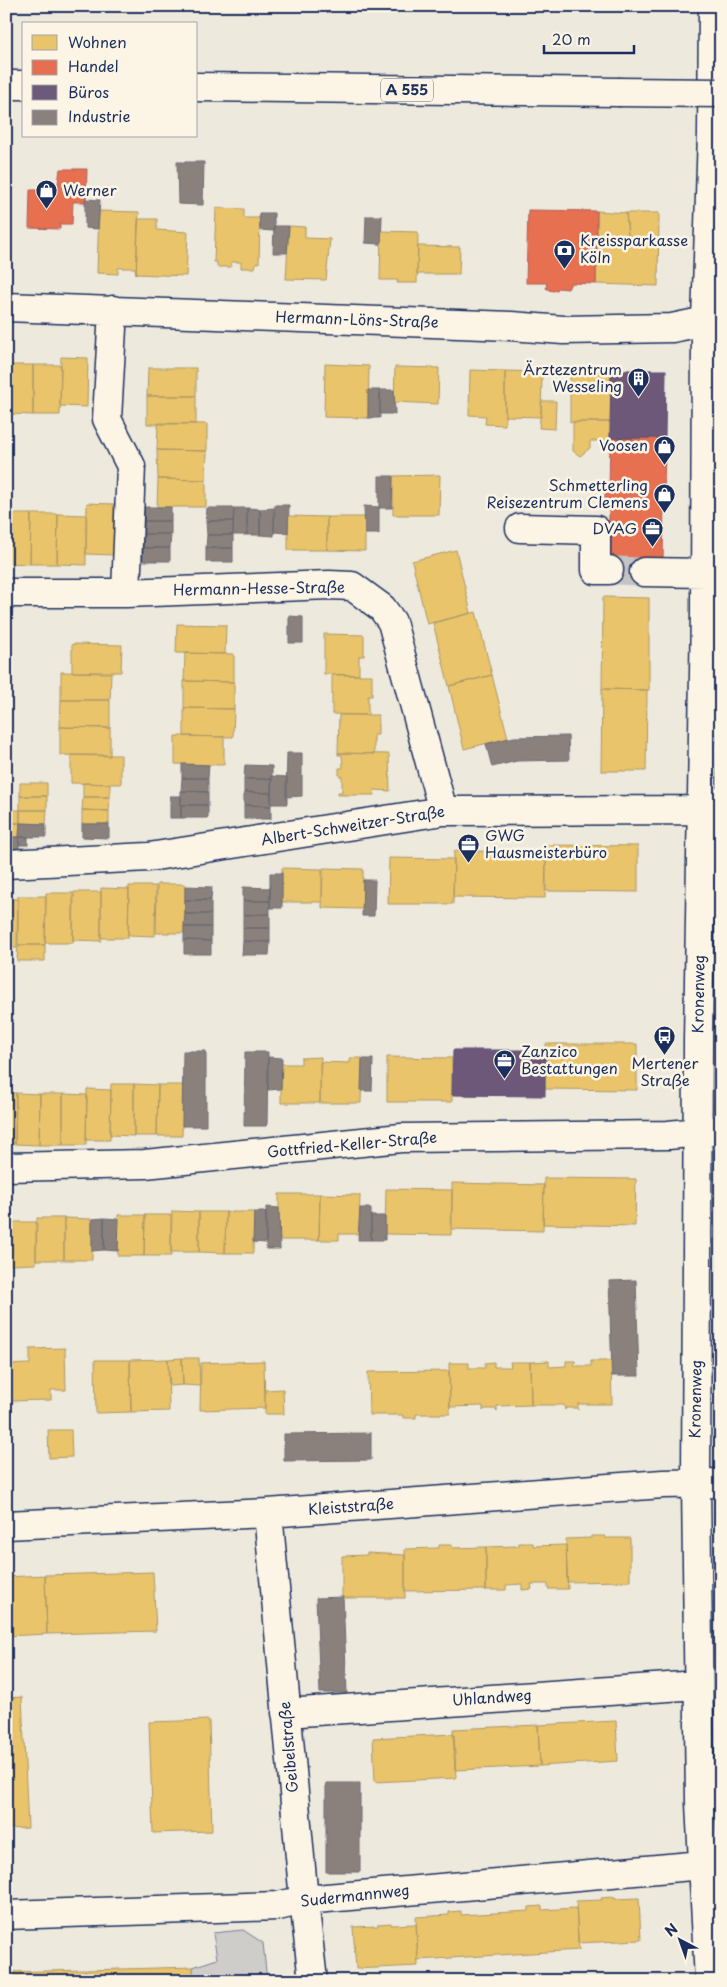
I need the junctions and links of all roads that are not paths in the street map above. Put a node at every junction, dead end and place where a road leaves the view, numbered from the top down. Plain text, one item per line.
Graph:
1 (713, 6) edge
2 (6, 85) edge
3 (22, 85) edge
4 (198, 87) edge
5 (721, 94) edge
6 (6, 307) edge
7 (113, 310) junction
8 (714, 321) edge
9 (520, 528) dead end
10 (609, 570) tunnel mouth
11 (644, 572) tunnel mouth
12 (705, 574) junction
13 (6, 593) edge
14 (126, 593) junction
15 (713, 612) edge
16 (711, 806) edge
17 (443, 810) junction
18 (6, 864) edge
19 (709, 1132) edge
20 (6, 1167) edge
21 (708, 1483) edge
22 (268, 1514) junction
23 (6, 1525) edge
24 (698, 1684) junction
25 (286, 1712) junction
26 (710, 1803) edge
27 (703, 1865) junction
28 (304, 1900) junction
29 (6, 1914) edge
30 (313, 1981) edge
31 (709, 1981) edge

1 - 8 main road, Kronenweg
2 - 3 main road
4 - 5 main road, A 555, bridge
6 - 7 main road, Hermann-Löns-Straße
7 - 8 main road, Hermann-Löns-Straße
7 - 14 main road
8 - 12 main road, Kronenweg
9 - 10 main road
11 - 12 main road
12 - 15 main road, Kronenweg
13 - 14 main road, Hermann-Hesse-Straße
14 - 17 main road, Hermann-Hesse-Straße
15 - 16 main road, Kronenweg
16 - 17 main road, Albert-Schweitzer-Straße
16 - 19 main road, Kronenweg
17 - 18 main road, Albert-Schweitzer-Straße
19 - 20 main road, Gottfried-Keller-Straße
19 - 21 main road, Kronenweg
21 - 22 main road, Kleiststraße
21 - 24 main road, Kronenweg
22 - 23 main road, Kleiststraße
22 - 25 main road, Geibelstraße
24 - 25 main road, Uhlandweg
24 - 26 main road, Kronenweg
25 - 28 main road, Geibelstraße
26 - 27 main road, Kronenweg
27 - 28 main road, Sudermannweg
27 - 31 main road, Kronenweg
28 - 29 main road, Sudermannweg
28 - 30 main road, Geibelstraße

